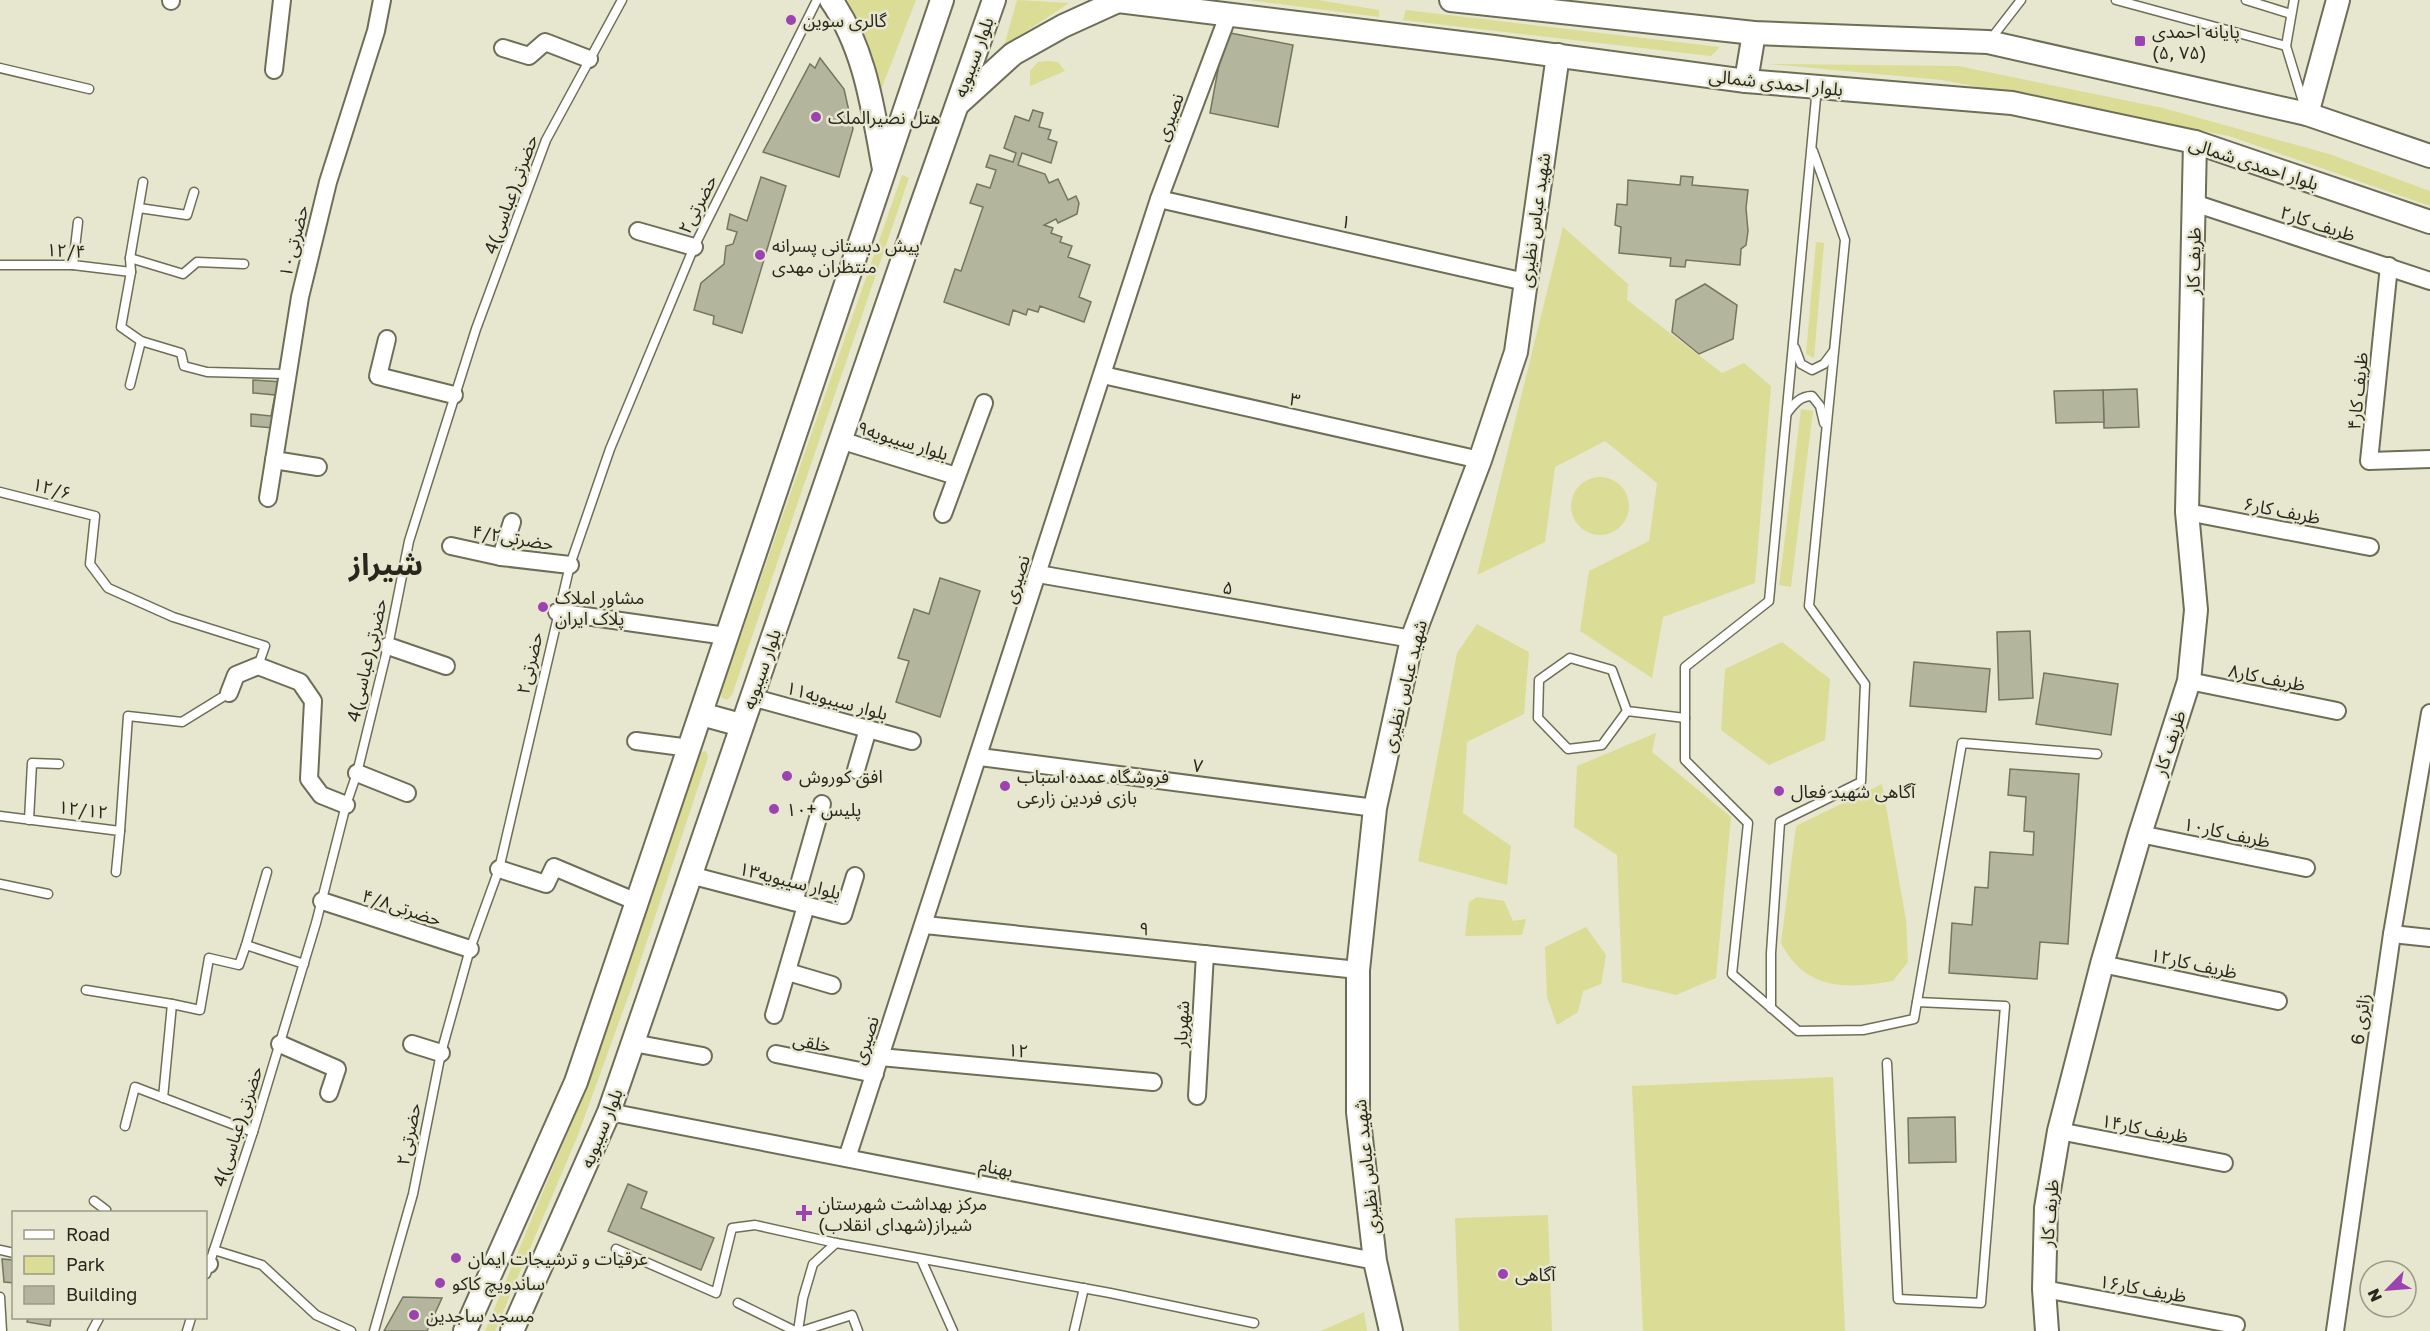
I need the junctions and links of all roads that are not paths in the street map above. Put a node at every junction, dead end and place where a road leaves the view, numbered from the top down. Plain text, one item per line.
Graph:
1 (282, 0) edge
2 (382, 0) edge
3 (622, 0) edge
4 (817, 0) edge
5 (831, 0) edge
6 (942, 0) edge
7 (994, 0) edge
8 (1451, 0) edge
9 (2021, 0) edge
10 (2116, 0) edge
11 (2246, 0) edge
12 (2294, 0) edge
13 (2338, 0) edge
14 (1114, 1) edge
15 (1548, 5) edge
16 (1229, 13) junction
17 (2291, 14) junction
18 (1754, 33) junction
19 (1988, 42) junction
20 (2286, 46) junction
21 (503, 48) dead end
22 (1558, 55) junction
23 (589, 59) junction
24 (0, 68) edge
25 (274, 70) dead end
26 (1746, 81) junction
27 (1817, 87) junction
28 (89, 89) dead end
29 (956, 105) junction
30 (2307, 114) junction
31 (2195, 142) junction
32 (1811, 147) junction
33 (2430, 156) edge
34 (885, 171) junction
35 (143, 182) dead end
36 (194, 192) dead end
37 (1160, 200) junction
38 (2194, 203) junction
39 (139, 208) junction
40 (78, 222) dead end
41 (2430, 222) edge
42 (638, 231) dead end
43 (694, 247) junction
44 (130, 258) junction
45 (244, 264) dead end
46 (0, 265) edge
47 (73, 265) junction
48 (2389, 266) junction
49 (130, 272) junction
50 (2430, 281) edge
51 (1525, 282) junction
52 (1793, 338) junction
53 (387, 339) dead end
54 (141, 341) junction
55 (1834, 351) junction
56 (286, 374) junction
57 (1103, 375) junction
58 (130, 385) dead end
59 (454, 395) junction
60 (984, 403) dead end
61 (1786, 415) junction
62 (1826, 436) junction
63 (840, 440) junction
64 (2430, 459) edge
65 (274, 460) junction
66 (1480, 460) junction
67 (318, 467) dead end
68 (956, 476) junction
69 (0, 492) edge
70 (268, 498) dead end
71 (2187, 512) junction
72 (943, 514) dead end
73 (512, 522) dead end
74 (451, 546) dead end
75 (2370, 547) dead end
76 (501, 557) junction
77 (570, 565) junction
78 (1038, 574) junction
79 (558, 612) junction
80 (726, 636) junction
81 (1412, 639) junction
82 (388, 646) junction
83 (258, 666) junction
84 (446, 666) dead end
85 (2189, 681) junction
86 (229, 693) joint
87 (751, 697) junction
88 (1627, 711) junction
89 (2337, 711) dead end
90 (701, 714) junction
91 (2430, 714) edge
92 (1685, 718) junction
93 (741, 725) junction
94 (868, 729) junction
95 (636, 741) dead end
96 (912, 741) dead end
97 (690, 747) junction
98 (2097, 754) dead end
99 (980, 757) junction
100 (59, 764) dead end
101 (856, 770) dead end
102 (357, 773) junction
103 (407, 793) dead end
104 (822, 804) dead end
105 (346, 805) junction
106 (1375, 808) junction
107 (0, 816) edge
108 (29, 820) junction
109 (120, 831) junction
110 (2140, 834) junction
111 (2306, 868) dead end
112 (500, 869) junction
113 (116, 872) dead end
114 (267, 872) dead end
115 (690, 875) junction
116 (855, 876) dead end
117 (0, 884) edge
118 (48, 894) dead end
119 (322, 901) junction
120 (637, 902) junction
121 (800, 904) junction
122 (925, 925) junction
123 (2392, 934) junction
124 (2430, 938) edge
125 (246, 945) junction
126 (470, 949) junction
127 (1205, 954) junction
128 (304, 964) junction
129 (2102, 964) junction
130 (1358, 970) junction
131 (788, 972) junction
132 (832, 985) dead end
133 (86, 990) dead end
134 (2278, 1001) dead end
135 (1917, 1002) junction
136 (172, 1004) junction
137 (1771, 1008) junction
138 (774, 1015) dead end
139 (633, 1043) junction
140 (280, 1044) junction
141 (412, 1044) dead end
142 (441, 1053) junction
143 (776, 1054) dead end
144 (703, 1056) dead end
145 (880, 1057) junction
146 (1887, 1063) dead end
147 (875, 1074) junction
148 (1153, 1082) dead end
149 (329, 1093) dead end
150 (1197, 1096) dead end
151 (163, 1098) junction
152 (609, 1112) junction
153 (125, 1126) dead end
154 (2059, 1131) junction
155 (254, 1132) junction
156 (847, 1158) junction
157 (2224, 1163) dead end
158 (93, 1201) dead end
159 (106, 1211) edge
160 (836, 1243) junction
161 (616, 1249) dead end
162 (921, 1259) junction
163 (1375, 1261) junction
164 (208, 1263) edge
165 (1084, 1288) junction
166 (2044, 1289) junction
167 (0, 1297) edge
168 (738, 1303) dead end
169 (1, 1314) edge
170 (1254, 1323) dead end
171 (2236, 1325) dead end
172 (2, 1331) edge
173 (351, 1331) edge
174 (374, 1331) edge
175 (465, 1331) edge
176 (512, 1331) edge
177 (799, 1331) edge
178 (858, 1331) edge
179 (953, 1331) edge
180 (1074, 1331) edge
181 (1391, 1331) edge
182 (2046, 1331) edge
183 (2335, 1331) edge

1 - 25 street
2 - 56 street, حضرتی۱۰
3 - 23 lane, 4حضرتی(عباسی)
4 - 43 lane, حضرتی۲
5 - 34 main road
6 - 34 main road
7 - 29 main road, بلوار سیبویه
8 - 15 main road
9 - 19 lane
10 - 20 lane
11 - 17 lane
12 - 17 lane
13 - 30 main road
14 - 16 main road, بلوار احمدی شمالی
14 - 29 main road
15 - 18 main road
16 - 22 main road, بلوار احمدی شمالی
16 - 37 street, نصیری
17 - 20 lane
18 - 19 main road
18 - 26 main road
19 - 30 main road
20 - 30 lane
21 - 23 street
22 - 26 main road, بلوار احمدی شمالی
22 - 51 main road, شهید عباس نظیری
23 - 59 lane, 4حضرتی(عباسی)
24 - 28 lane
26 - 27 main road, بلوار احمدی شمالی
27 - 31 main road, بلوار احمدی شمالی
27 - 32 lane
29 - 63 main road, بلوار سیبویه
30 - 33 main road
31 - 38 main road, ظریف کار
31 - 41 main road, بلوار احمدی شمالی
32 - 52 lane
32 - 55 lane
34 - 80 main road
35 - 39 lane
36 - 39 lane
37 - 51 street, ۱
37 - 57 street, نصیری
38 - 48 street, ۲ظریف کار
38 - 71 main road, ظریف کار
39 - 44 lane
40 - 47 lane
42 - 43 street
43 - 77 lane, حضرتی۲
44 - 45 lane
44 - 49 lane
46 - 47 lane, ۱۲/۴
47 - 49 lane, ۱۲/۴
48 - 50 street, ۲ظریف کار
48 - 64 street, ظریف کار۴
49 - 54 lane
51 - 66 main road, شهید عباس نظیری
52 - 55 lane
52 - 61 lane
53 - 59 street
54 - 56 lane
54 - 58 lane
55 - 62 lane
56 - 65 street, حضرتی۱۰
57 - 66 street, ۳
57 - 78 street, نصیری
59 - 82 lane, 4حضرتی(عباسی)
60 - 68 street
61 - 62 lane
61 - 92 lane
62 - 137 lane
63 - 68 street, بلوار سیبویه۹
63 - 87 main road, بلوار سیبویه
65 - 67 street
65 - 70 street, حضرتی۱۰
66 - 81 main road, شهید عباس نظیری
68 - 72 street
69 - 83 lane, ۱۲/۶
71 - 75 street, ظریف کار۶
71 - 85 main road, ظریف کار
73 - 76 street
74 - 76 street, حضرتی۴/۲
76 - 77 street, حضرتی۴/۲
77 - 79 lane, حضرتی۲
78 - 81 street, ۵
78 - 99 street, نصیری
79 - 80 street
79 - 112 lane, حضرتی۲
80 - 90 main road
81 - 106 main road, شهید عباس نظیری
82 - 84 street
82 - 102 lane, 4حضرتی(عباسی)
83 - 86 street
83 - 105 street
85 - 89 street, ظریف کار۸
85 - 110 main road, ظریف کار
86 - 109 lane
87 - 93 main road, بلوار سیبویه
87 - 94 street, بلوار سیبویه۱۱
88 - 88 lane
88 - 92 lane
90 - 93 main road
90 - 97 main road
91 - 123 street, 6 زائری
92 - 137 lane
93 - 115 main road, بلوار سیبویه
94 - 96 street, بلوار سیبویه۱۱
94 - 101 street
95 - 97 street
97 - 120 main road
98 - 135 lane
99 - 106 street, ۷
99 - 122 street, نصیری
100 - 108 lane
102 - 103 street
102 - 105 lane, 4حضرتی(عباسی)
104 - 121 street
105 - 119 lane, 4حضرتی(عباسی)
106 - 130 main road, شهید عباس نظیری
107 - 108 lane, ۱۲/۱۲
108 - 109 lane, ۱۲/۱۲
109 - 113 lane, ۱۲/۱۲
110 - 111 street, ظریف کار۱۰
110 - 129 main road, ظریف کار
112 - 120 street
112 - 126 lane, حضرتی۲
114 - 125 lane
115 - 121 street, بلوار سیبویه۱۳
115 - 139 main road, بلوار سیبویه
116 - 121 street, بلوار سیبویه۱۳
117 - 118 lane
119 - 126 street, حضرتی۴/۸
119 - 128 lane, 4حضرتی(عباسی)
120 - 175 main road
121 - 131 street
122 - 127 street, ۹
122 - 145 street, نصیری
123 - 124 street
123 - 183 street, 6 زائری
125 - 128 lane
125 - 136 lane
126 - 142 lane, حضرتی۲
127 - 130 street, ۹
127 - 150 street, شهریار
128 - 140 lane, 4حضرتی(عباسی)
129 - 134 street, ظریف کار۱۲
129 - 154 main road, ظریف کار
130 - 163 main road, شهید عباس نظیری
131 - 132 street
131 - 138 street
133 - 136 lane
135 - 137 lane
135 - 146 lane
136 - 151 lane
139 - 144 street
139 - 152 main road, بلوار سیبویه
140 - 149 street
140 - 155 lane, 4حضرتی(عباسی)
141 - 142 street
142 - 174 lane, حضرتی۲
143 - 147 street, خلقی
145 - 147 street, نصیری
145 - 148 street, ۱۲
147 - 156 street, نصیری
151 - 153 lane
151 - 155 lane
152 - 156 street, بهنام
152 - 176 main road, بلوار سیبویه
154 - 157 street, ظریف کار۱۴
154 - 166 main road, ظریف کار
155 - 164 lane, 4حضرتی(عباسی)
156 - 163 street, بهنام
158 - 159 lane
160 - 161 lane
160 - 162 lane
160 - 177 lane
162 - 165 lane
162 - 179 lane
163 - 181 main road, شهید عباس نظیری
164 - 173 lane
165 - 170 lane
165 - 180 lane
166 - 171 street, ظریف کار۱۶
166 - 182 main road, ظریف کار
167 - 169 lane
168 - 177 lane
169 - 172 lane
177 - 178 lane

